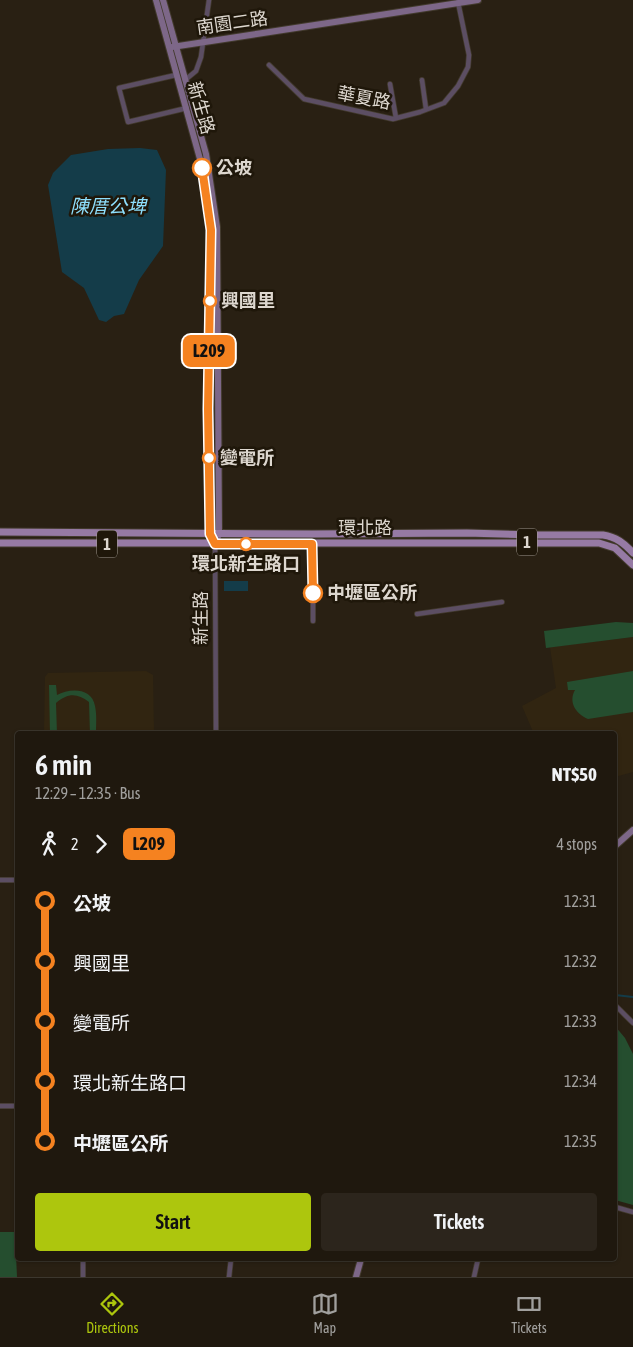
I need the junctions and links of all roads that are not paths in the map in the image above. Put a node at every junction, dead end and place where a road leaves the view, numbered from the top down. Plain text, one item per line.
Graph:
1 (156, 0) edge
2 (163, 0) edge
3 (209, 0) edge
4 (478, 0) edge
5 (458, 2) edge
6 (203, 42) junction
7 (172, 47) junction
8 (269, 65) dead end
9 (176, 74) junction
10 (185, 80) junction
11 (422, 80) dead end
12 (390, 84) dead end
13 (193, 106) junction
14 (185, 108) junction
15 (426, 110) junction
16 (396, 118) junction
17 (0, 532) edge
18 (210, 534) junction
19 (219, 534) junction
20 (312, 534) junction
21 (413, 534) junction
22 (0, 543) edge
23 (413, 543) junction
24 (215, 544) junction
25 (312, 544) junction
26 (633, 553) edge
27 (633, 565) edge
28 (313, 592) dead end
29 (502, 602) dead end
30 (417, 614) dead end
31 (313, 620) dead end
32 (216, 731) edge
33 (633, 830) edge
34 (617, 844) edge
35 (0, 880) edge
36 (15, 880) edge
37 (617, 1007) edge
38 (633, 1023) edge
39 (0, 1106) edge
40 (15, 1106) edge
41 (617, 1208) edge
42 (633, 1212) edge
43 (83, 1261) edge
44 (231, 1261) edge
45 (360, 1261) edge
46 (478, 1261) edge
47 (83, 1277) edge
48 (229, 1277) edge
49 (356, 1277) edge
50 (474, 1277) edge

1 - 7 main road, 新生路
2 - 7 main road, 新生路
3 - 6 street
4 - 5 main road, 南園二路
5 - 6 main road, 南園二路
5 - 15 street, 華夏路
6 - 7 main road, 南園二路
6 - 10 street
7 - 9 main road, 新生路
7 - 10 main road, 新生路
8 - 16 street, 華夏路
9 - 14 main road, 新生路
9 - 14 street
10 - 13 main road, 新生路
11 - 15 street
12 - 16 street
13 - 14 street
13 - 19 main road, 新生路
14 - 18 main road, 新生路
15 - 16 street, 華夏路
17 - 18 main road, 環北路 / 1
18 - 19 main road, 環北路 / 1
18 - 24 main road, 新生路
19 - 20 main road, 環北路 / 1
19 - 24 main road
20 - 21 main road, 環北路 / 1
20 - 25 street
21 - 23 street
21 - 26 main road, 環北路 / 1
22 - 24 main road, 環北路 / 1
23 - 25 main road, 環北路 / 1
23 - 27 main road, 環北路 / 1
24 - 25 main road, 環北路 / 1
24 - 32 street, 新生路
28 - 31 street
29 - 30 street
33 - 34 main road
35 - 36 street
37 - 38 street
39 - 40 street
41 - 42 street
43 - 47 street
44 - 48 street
45 - 49 main road
46 - 50 street

